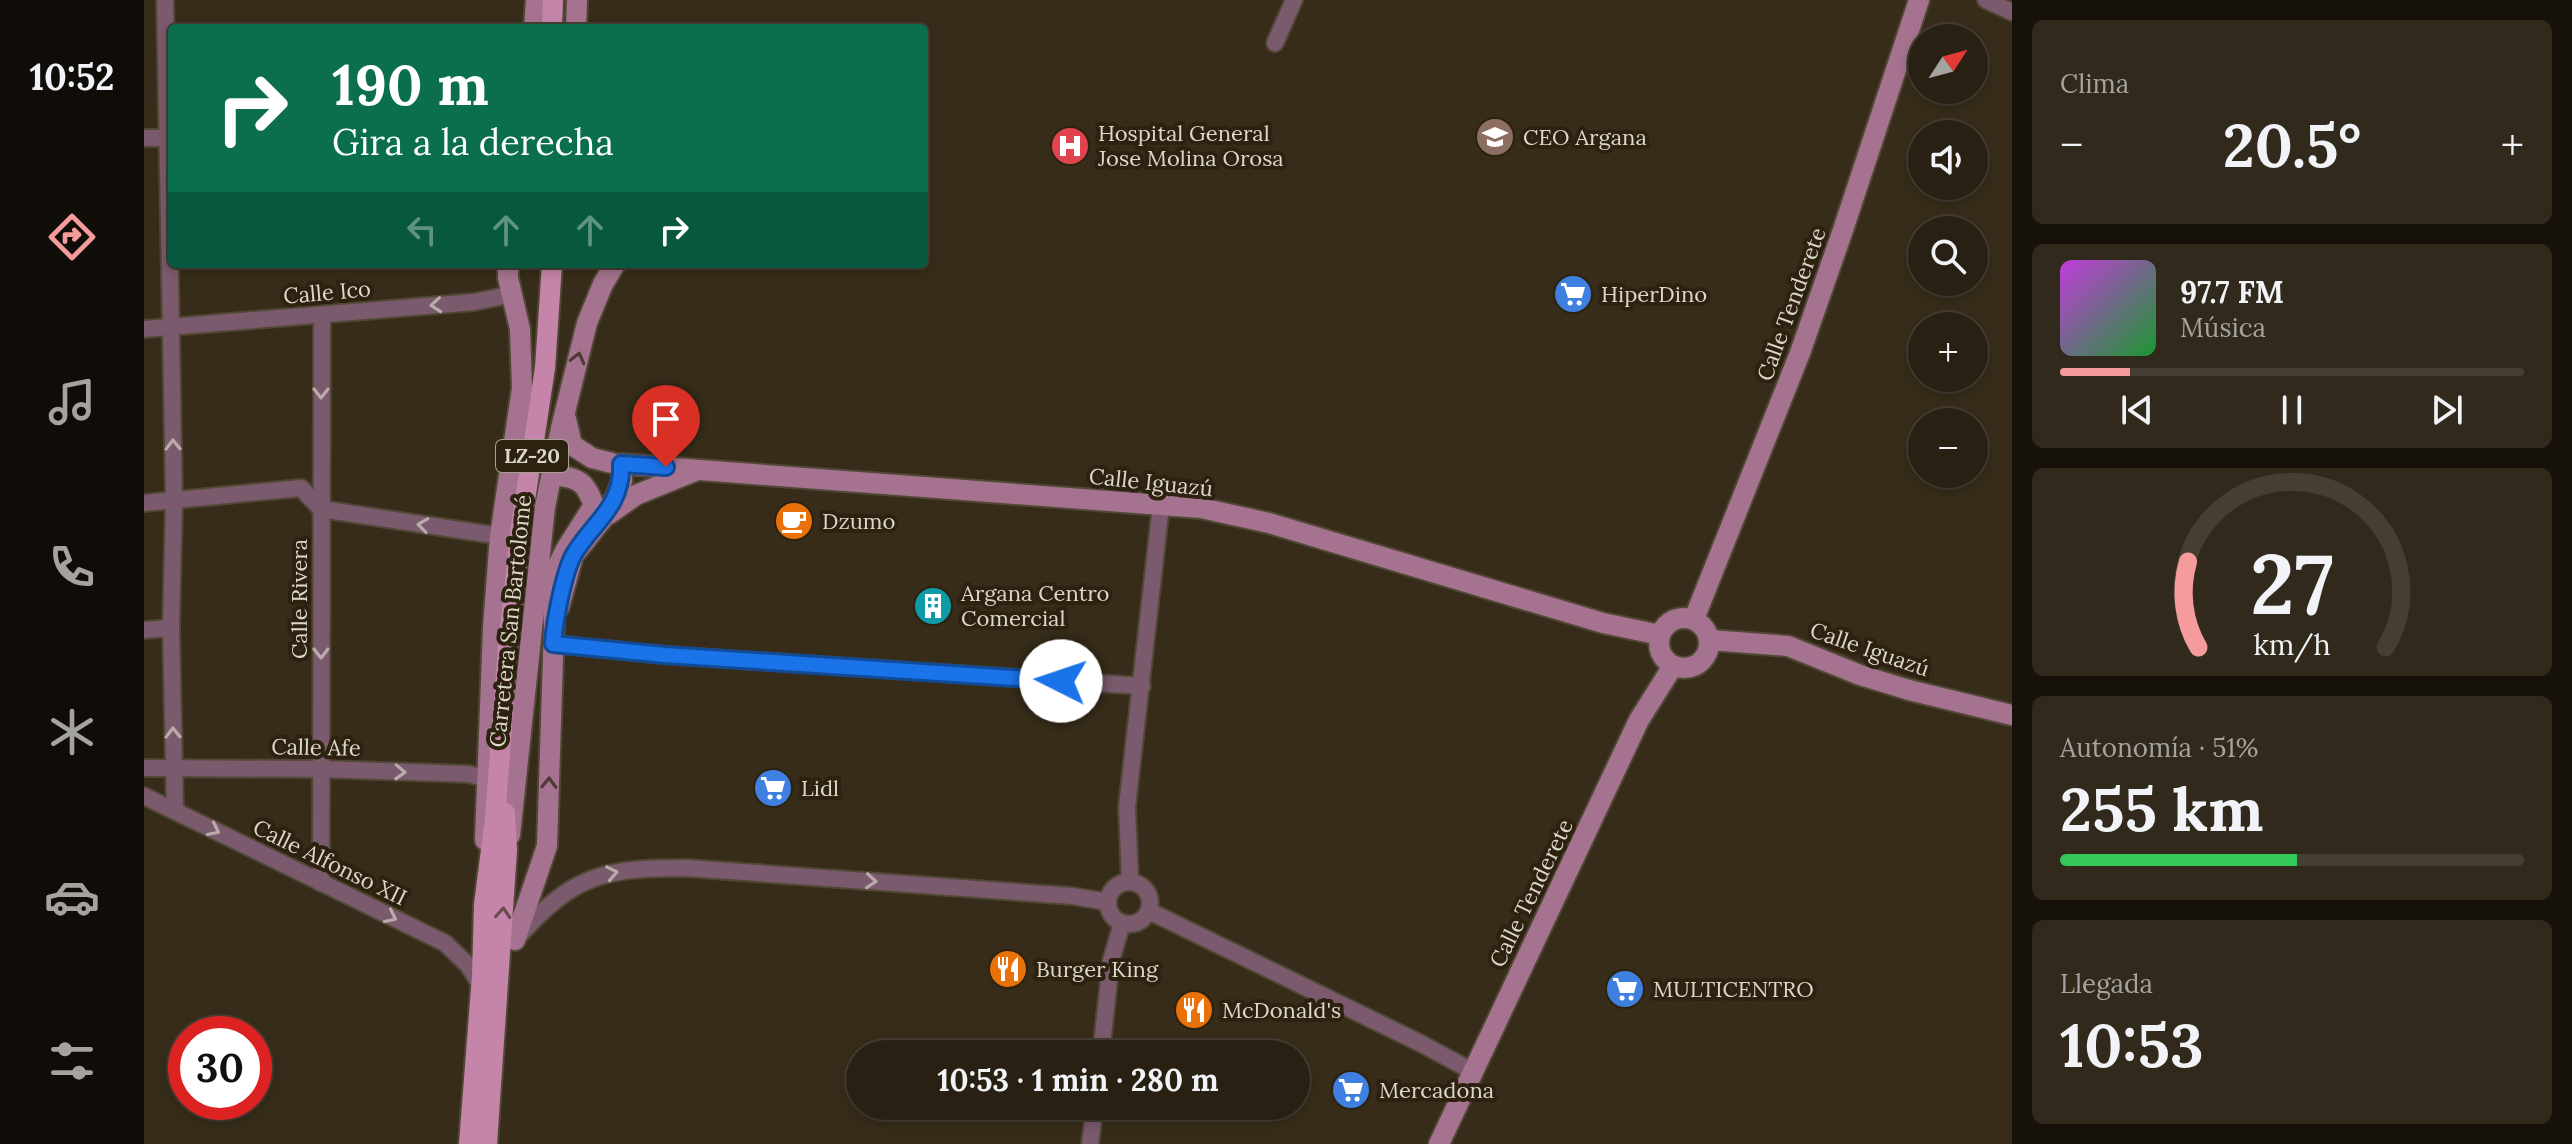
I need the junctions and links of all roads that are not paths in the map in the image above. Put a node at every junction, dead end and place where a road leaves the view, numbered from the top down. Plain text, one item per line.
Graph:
1 (165, 0) edge
2 (536, 0) edge
3 (553, 0) edge
4 (561, 0) edge
5 (577, 0) edge
6 (1294, 0) edge
7 (1919, 0) edge
8 (1986, 0) edge
9 (2012, 12) edge
10 (534, 24) edge
11 (552, 24) edge
12 (561, 24) edge
13 (576, 24) edge
14 (1275, 43) dead end
15 (168, 83) edge
16 (144, 138) edge
17 (168, 138) edge
18 (171, 268) edge
19 (509, 268) edge
20 (552, 268) edge
21 (562, 268) edge
22 (613, 268) edge
23 (513, 294) junction
24 (322, 315) junction
25 (171, 326) junction
26 (144, 329) edge
27 (565, 411) junction
28 (617, 464) junction
29 (698, 470) junction
30 (555, 484) junction
31 (174, 500) junction
32 (144, 503) edge
33 (1161, 505) junction
34 (321, 509) junction
35 (599, 511) junction
36 (500, 536) junction
37 (1694, 619) junction
38 (171, 628) junction
39 (144, 630) edge
40 (1660, 635) junction
41 (554, 636) junction
42 (1710, 640) junction
43 (1673, 666) junction
44 (1142, 686) junction
45 (2012, 715) edge
46 (174, 767) junction
47 (144, 768) edge
48 (322, 769) junction
49 (487, 779) junction
50 (144, 796) edge
51 (175, 811) junction
52 (507, 850) junction
53 (1130, 881) junction
54 (321, 883) junction
55 (1108, 902) junction
56 (484, 905) junction
57 (1149, 911) junction
58 (1122, 923) junction
59 (515, 940) junction
60 (482, 981) junction
61 (496, 1004) junction
62 (1103, 1040) edge
63 (1472, 1071) junction
64 (1093, 1120) edge
65 (469, 1144) edge
66 (487, 1144) edge
67 (1090, 1144) edge
68 (1439, 1144) edge

1 - 15 street
2 - 10 street
3 - 11 main road
4 - 12 main road
5 - 13 street
6 - 14 street
7 - 37 street, Calle Tenderete
8 - 9 street
16 - 17 street
18 - 25 street
19 - 23 street, Carretera San Bartolomé
20 - 56 main road, Carretera San Bartolomé / LZ-20
21 - 52 main road, Carretera San Bartolomé / LZ-20
27 -> 22 street, Carretera San Bartolomé
23 -> 24 street, Calle Ico
23 - 36 street, Carretera San Bartolomé
24 - 25 street, Calle Ico
24 -> 34 street, Calle Rivera
25 - 26 street, Calle Ico
31 -> 25 street
27 - 28 street
27 - 30 street, Carretera San Bartolomé
28 - 29 street, Calle Iguazú
28 - 30 street
28 - 35 street
29 - 33 street, Calle Iguazú
29 - 35 street
30 - 35 street
30 - 52 street, Carretera San Bartolomé
31 - 32 street
31 - 34 street
31 - 38 street
33 - 40 street, Calle Iguazú
33 - 44 street
36 -> 34 street
34 -> 48 street, Calle Rivera
35 - 41 street
36 - 49 street, Carretera San Bartolomé
37 - 40 street
37 - 42 street
38 - 39 street
46 -> 38 street
40 - 43 street
41 - 44 street
59 -> 41 street
42 - 43 street
42 - 45 street, Calle Iguazú
43 - 63 street, Calle Tenderete
44 - 53 street
46 - 47 street, Calle Afe
46 - 48 street, Calle Afe
46 - 51 street
48 -> 49 street, Calle Afe
48 - 54 street, Calle Rivera
49 - 56 street, Carretera San Bartolomé
50 - 51 street, Calle Alfonso XII
51 -> 54 street, Calle Alfonso XII
61 -> 52 main road, Carretera San Bartolomé / LZ-20
53 - 55 street
53 - 57 street
54 -> 60 street, Calle Alfonso XII
55 - 58 street
59 -> 55 street
56 - 60 main road, LZ-20
57 - 58 street
57 - 63 street
58 - 62 street
59 - 61 main road
60 - 65 main road, LZ-20
61 - 66 main road, Carretera San Bartolomé / LZ-20
63 - 68 street, Calle Tenderete
64 - 67 street

